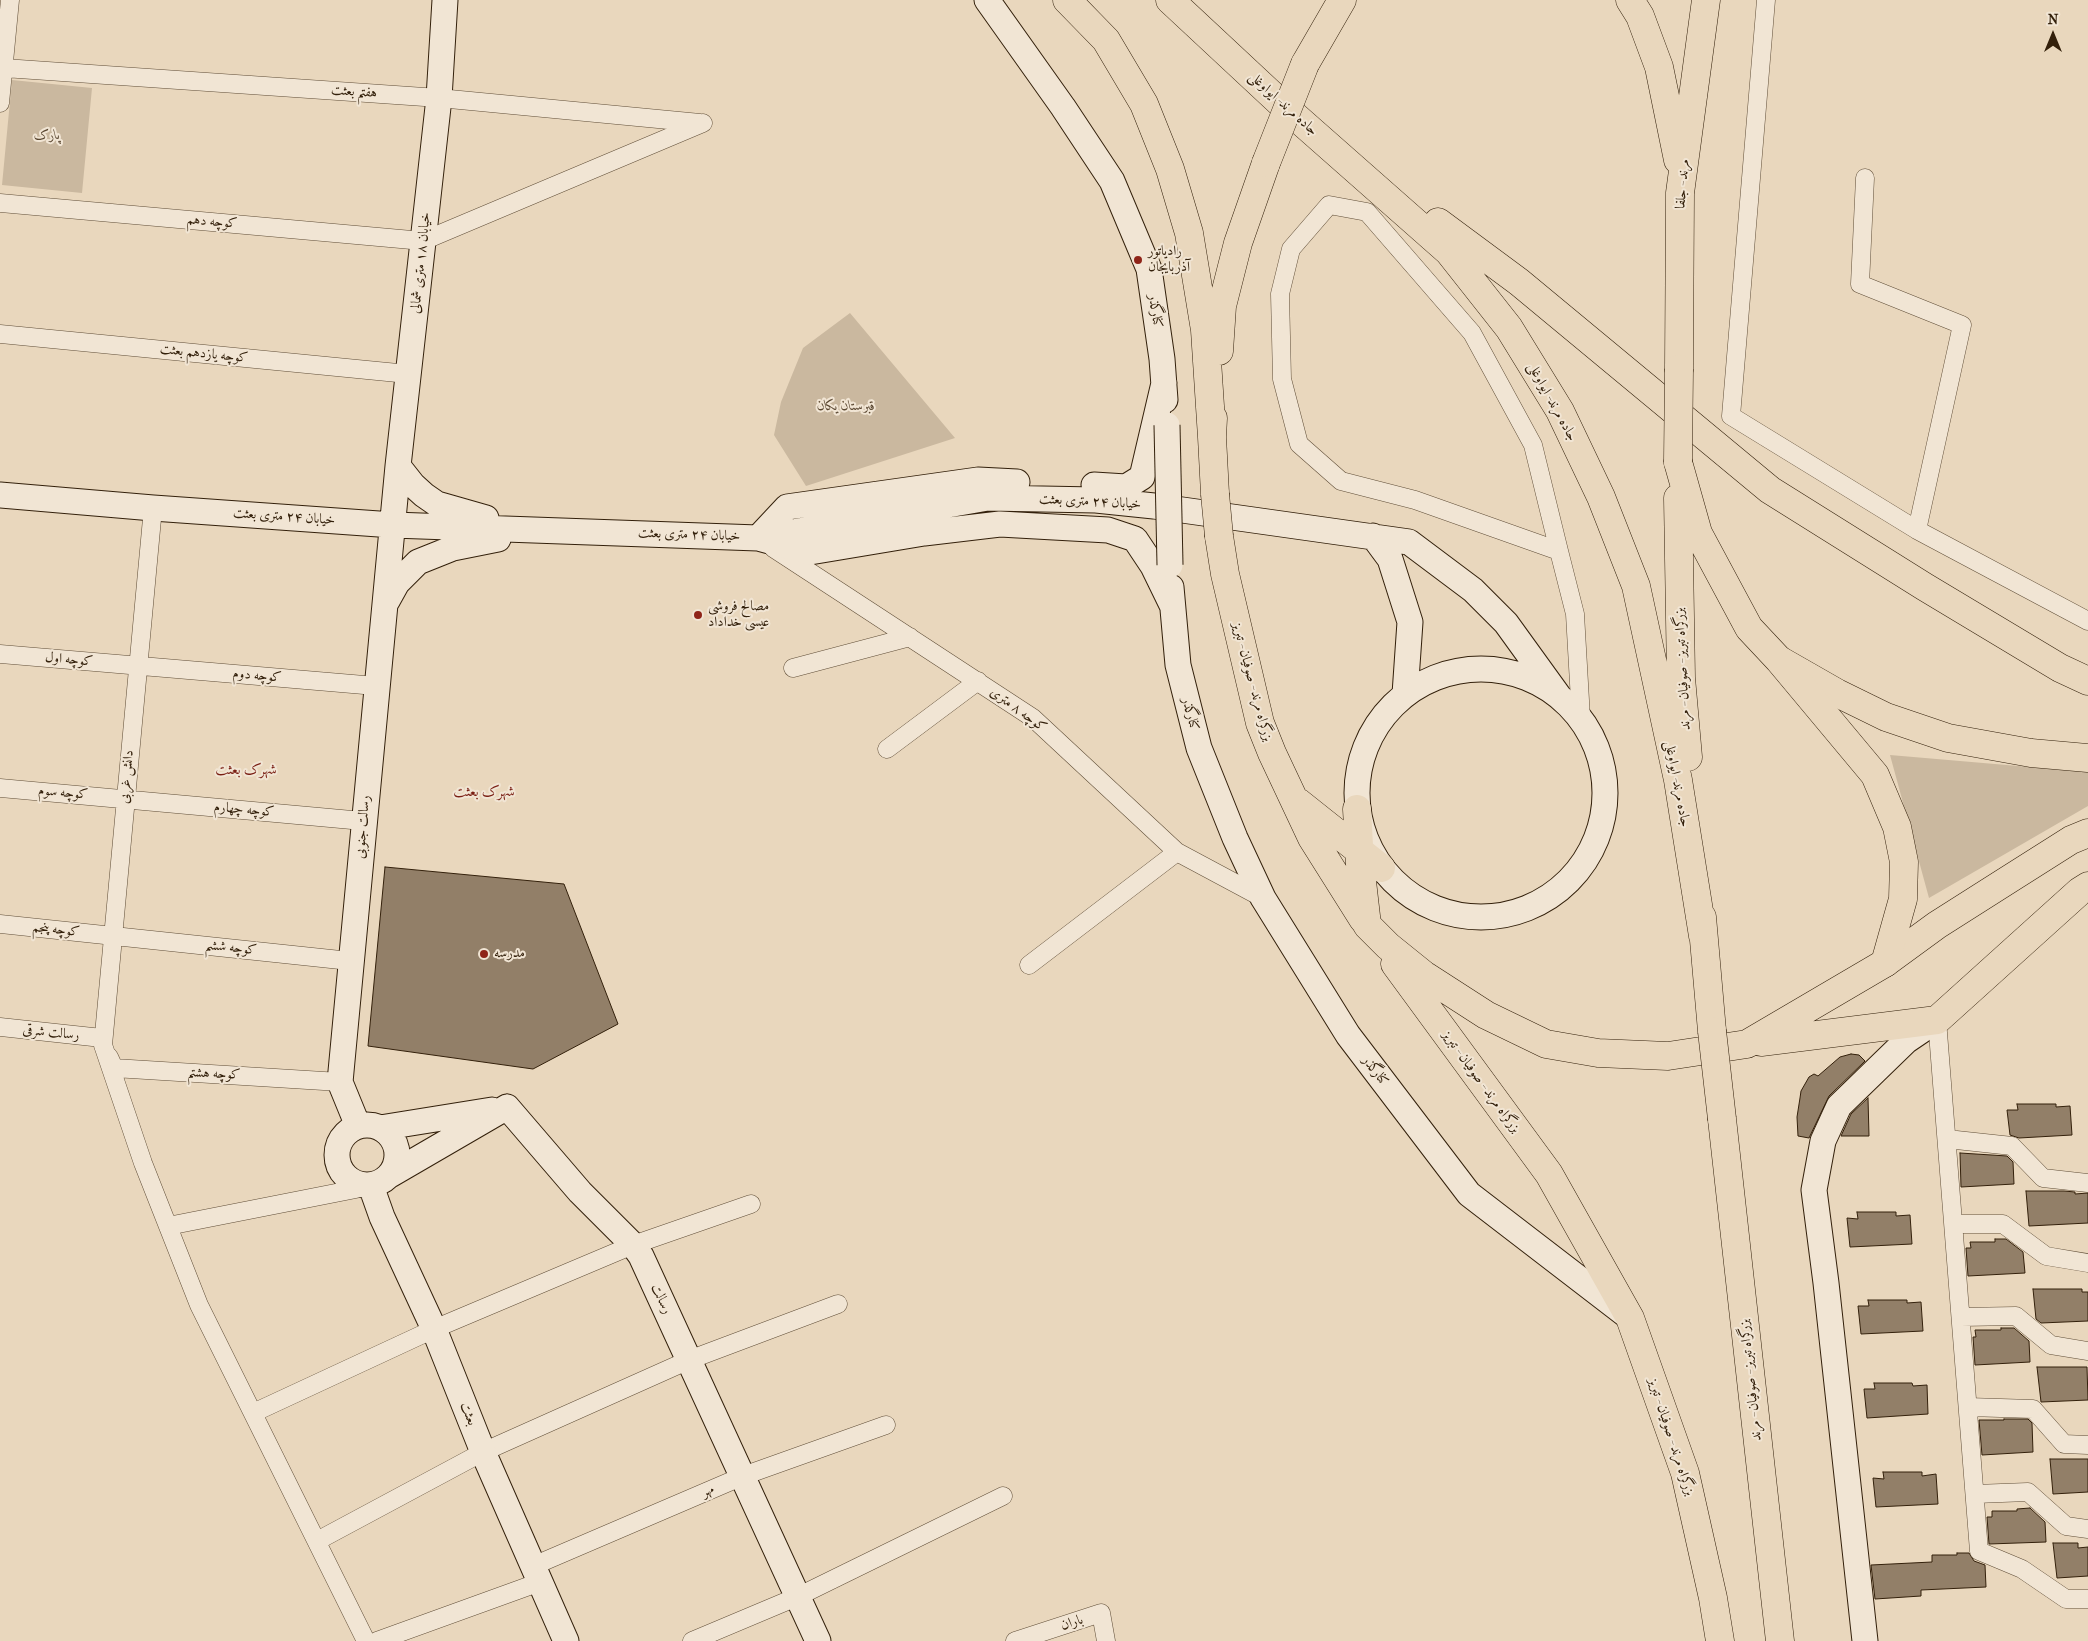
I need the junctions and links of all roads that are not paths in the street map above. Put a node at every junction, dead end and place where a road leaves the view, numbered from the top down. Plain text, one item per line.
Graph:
1 (10, 0) edge
2 (445, 0) edge
3 (987, 0) edge
4 (1067, 0) edge
5 (1170, 0) edge
6 (1630, 0) edge
7 (1706, 0) edge
8 (1766, 0) edge
9 (1342, 1) edge
10 (4, 68) junction
11 (439, 98) junction
12 (0, 103) edge
13 (1288, 110) junction
14 (1682, 178) junction
15 (1865, 178) dead end
16 (0, 203) edge
17 (423, 241) junction
18 (0, 334) edge
19 (408, 374) junction
20 (1164, 383) junction
21 (1212, 437) junction
22 (1678, 462) junction
23 (398, 466) junction
24 (0, 494) edge
25 (153, 508) junction
26 (393, 525) junction
27 (534, 530) junction
28 (1917, 530) junction
29 (1373, 536) junction
30 (758, 538) junction
31 (1559, 551) junction
32 (1172, 605) junction
33 (384, 606) junction
34 (2088, 621) edge
35 (910, 637) junction
36 (0, 654) edge
37 (1779, 660) junction
38 (138, 665) junction
39 (793, 668) dead end
40 (978, 681) junction
41 (2088, 681) edge
42 (376, 686) junction
43 (1405, 694) junction
44 (1558, 695) junction
45 (1580, 718) junction
46 (887, 749) dead end
47 (2088, 758) edge
48 (0, 788) edge
49 (1291, 796) junction
50 (125, 799) junction
51 (1357, 809) junction
52 (363, 821) junction
53 (2088, 833) edge
54 (1359, 851) junction
55 (1177, 852) junction
56 (1382, 868) junction
57 (2088, 886) edge
58 (1263, 898) junction
59 (0, 924) edge
60 (1367, 925) junction
61 (112, 936) junction
62 (1703, 936) junction
63 (350, 961) junction
64 (1885, 963) junction
65 (1029, 965) dead end
66 (1937, 1020) junction
67 (0, 1027) edge
68 (103, 1042) junction
69 (1747, 1044) junction
70 (340, 1082) junction
71 (507, 1107) junction
72 (369, 1127) junction
73 (1947, 1139) junction
74 (381, 1180) junction
75 (2088, 1183) edge
76 (752, 1204) dead end
77 (1954, 1224) junction
78 (168, 1226) junction
79 (633, 1245) junction
80 (2088, 1263) edge
81 (838, 1304) dead end
82 (1961, 1317) junction
83 (1630, 1318) junction
84 (434, 1329) junction
85 (2088, 1351) edge
86 (689, 1360) junction
87 (1968, 1407) junction
88 (253, 1413) junction
89 (886, 1425) dead end
90 (2088, 1445) edge
91 (483, 1452) junction
92 (743, 1476) junction
93 (1975, 1494) junction
94 (1003, 1496) dead end
95 (2088, 1529) edge
96 (317, 1541) junction
97 (537, 1574) junction
98 (799, 1596) junction
99 (2088, 1599) edge
100 (366, 1641) edge
101 (377, 1641) edge
102 (566, 1641) edge
103 (692, 1641) edge
104 (818, 1641) edge
105 (1015, 1641) edge
106 (1106, 1641) edge
107 (1720, 1641) edge
108 (1780, 1641) edge
109 (1864, 1641) edge

1 - 10 street
2 - 11 street, خیابان ۱۸ متری شمالی
3 - 20 street, کنارگذر
4 - 21 main road
5 - 13 main road, جاده مرند- ایواوغلی
6 - 14 main road
7 - 14 main road, مرند - جلفا
8 - 28 street
9 - 21 main road, bridge
10 - 11 street, هفتم بعثت
10 - 12 street
11 - 17 street, خیابان ۱۸ متری شمالی
11 - 17 street, هفتم بعثت
13 - 41 main road
13 - 62 main road, جاده مرند- ایواوغلی
14 - 22 main road, مرند - جلفا, bridge
15 - 28 street
16 - 17 street, کوچه دهم
17 - 19 street, خیابان ۱۸ متری شمالی
18 - 19 street, کوچه یازدهم بعثت
19 - 23 street, خیابان ۱۸ متری شمالی
20 - 30 street
20 - 32 street, کنارگذر, bridge
21 - 49 main road, بزرگراه مرند - صوفیان - تبریز, bridge
22 - 37 main road
22 - 62 main road, بزرگراه تبریز - صوفیان - مرند
23 - 26 street, خیابان ۱۸ متری شمالی
23 - 27 street
24 - 25 street, خیابان ۲۴ متری بعثت
25 - 26 street, خیابان ۲۴ متری بعثت
25 - 38 street, دانش غربی
26 - 27 street, خیابان ۲۴ متری بعثت
26 - 33 street, رسالت جنوبی
27 - 30 street, خیابان ۲۴ متری بعثت
27 - 33 street
28 - 34 street
29 - 30 street, خیابان ۲۴ متری بعثت
29 - 43 street
29 - 44 street, خیابان ۲۴ متری بعثت
30 - 32 street
30 - 35 street, کوچه ۸ متری
31 - 31 street
31 - 45 street
32 - 58 street, کنارگذر
33 - 42 street, رسالت جنوبی
35 - 39 street
35 - 40 street, کوچه ۸ متری
36 - 38 street, کوچه اول
37 - 47 main road
37 - 64 main road
38 - 42 street, کوچه دوم
38 - 50 street, دانش غربی
40 - 46 street
40 - 55 street, کوچه ۸ متری
42 - 52 street, رسالت جنوبی
43 - 44 street
43 - 51 street
44 - 45 street
45 - 56 street
48 - 50 street, کوچه سوم
49 - 54 main road
49 - 60 main road, بزرگراه مرند - صوفیان - تبریز
50 - 52 street, کوچه چهارم
50 - 61 street, دانش غربی
51 - 54 main road
51 - 56 street
52 - 63 street, رسالت جنوبی
53 - 64 main road
54 - 56 main road
54 - 60 main road
55 - 58 street, کوچه ۸ متری
55 - 65 street
57 - 66 main road
58 - 83 street, کنارگذر
59 - 61 street, کوچه پنجم
60 - 69 main road
60 - 83 main road, بزرگراه مرند - صوفیان - تبریز
61 - 63 street, کوچه ششم
61 - 68 street, دانش غربی
62 - 108 main road, بزرگراه تبریز - صوفیان - مرند, bridge
63 - 70 street, رسالت جنوبی
64 - 69 main road
66 - 69 main road
66 - 73 street
66 - 109 street
67 - 68 street, رسالت شرقی
68 - 70 street, کوچه هشتم
68 - 78 street
70 - 72 street, رسالت جنوبی
71 - 72 street
71 - 74 street
71 - 79 street, رسالت
72 - 74 street, رسالت جنوبی
72 - 74 street
73 - 75 street
73 - 77 street
74 - 78 street
74 - 84 street, بعثت
76 - 79 street
77 - 80 street
77 - 82 street
78 - 88 street
79 - 84 street
79 - 86 street, رسالت
81 - 86 street
82 - 85 street
82 - 87 street
83 - 107 main road, بزرگراه مرند - صوفیان - تبریز
84 - 88 street
84 - 91 street, بعثت
86 - 91 street
86 - 92 street, رسالت
87 - 90 street
87 - 93 street
88 - 96 street
89 - 92 street, مهر
91 - 96 street
91 - 97 street, بعثت
92 - 97 street, مهر
92 - 98 street, رسالت
93 - 95 street
93 - 99 street
94 - 98 street
96 - 100 street
97 - 101 street, مهر
97 - 102 street, بعثت
98 - 103 street
98 - 104 street, رسالت
105 - 106 street, باران

